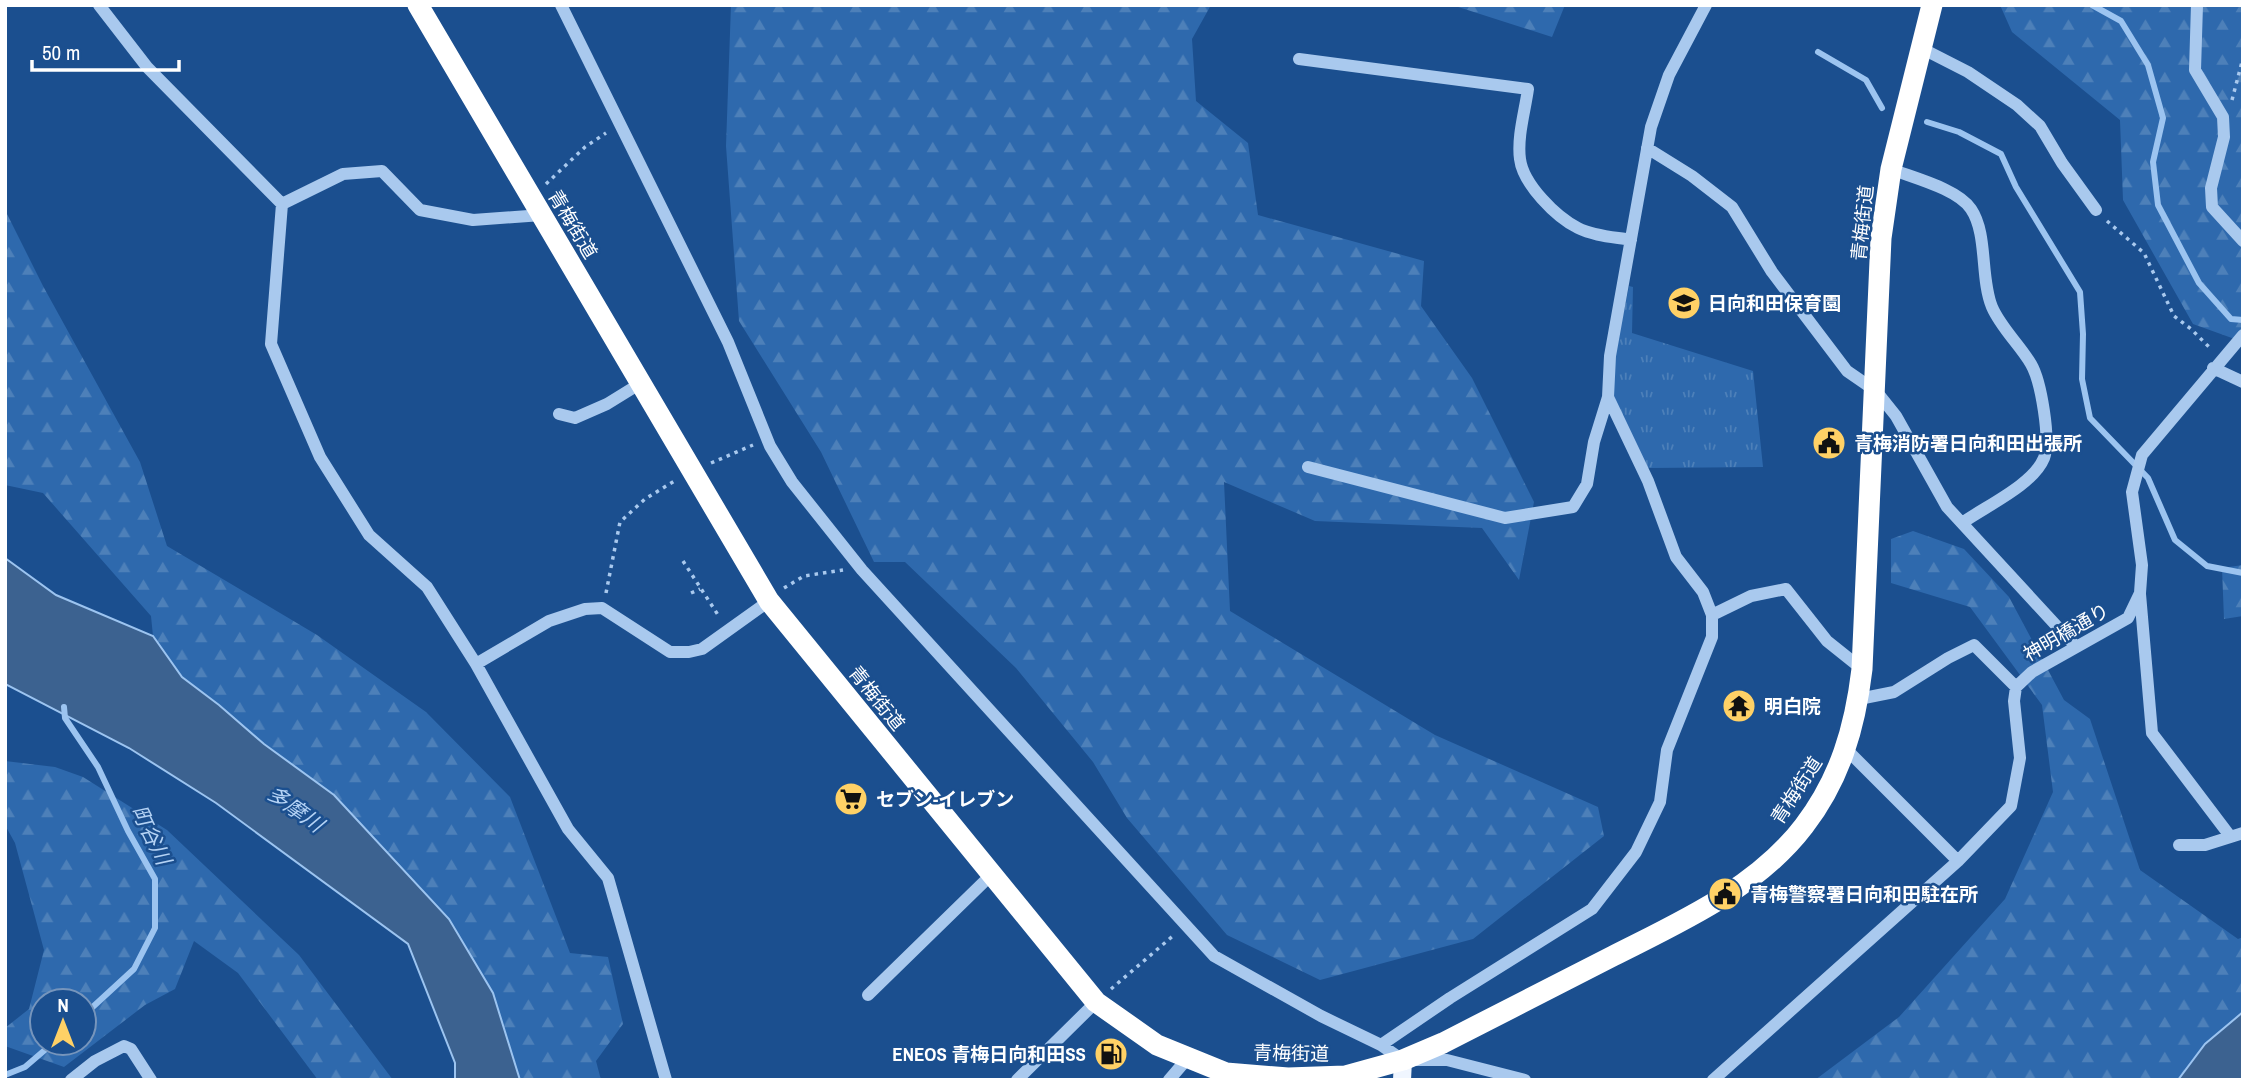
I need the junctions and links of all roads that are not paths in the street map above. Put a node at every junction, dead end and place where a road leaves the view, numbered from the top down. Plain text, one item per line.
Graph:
1 (99, 5) edge
2 (418, 5) edge
3 (561, 5) edge
4 (1706, 5) edge
5 (1932, 5) edge
6 (2197, 5) edge
7 (1921, 48) junction
8 (1299, 59) dead end
9 (1647, 148) junction
10 (1891, 169) junction
11 (282, 204) junction
12 (537, 206) junction
13 (2095, 210) road end
14 (1631, 240) junction
15 (2243, 241) edge
16 (2243, 335) edge
17 (2217, 364) junction
18 (2243, 382) edge
19 (641, 383) junction
20 (1876, 391) junction
21 (1608, 397) junction
22 (559, 414) dead end
23 (1308, 467) dead end
24 (1962, 523) junction
25 (2140, 593) junction
26 (769, 601) junction
27 (1712, 615) junction
28 (2076, 647) junction
29 (476, 664) junction
30 (1863, 670) junction
31 (2016, 687) junction
32 (1859, 699) junction
33 (1847, 751) junction
34 (2236, 835) edge
35 (2179, 845) dead end
36 (1958, 861) junction
37 (991, 875) junction
38 (868, 995) dead end
39 (1096, 1002) junction
40 (1381, 1045) junction
41 (1187, 1059) junction
42 (1405, 1073) edge
43 (71, 1080) edge
44 (151, 1080) edge
45 (666, 1080) edge
46 (1017, 1080) edge
47 (1169, 1080) edge
48 (1525, 1080) edge
49 (1713, 1080) edge

1 - 11 street
2 - 12 highway, 青梅街道
3 - 40 street
4 - 9 street
5 - 7 highway, 青梅街道
6 - 15 street
7 - 10 highway, 青梅街道
7 - 13 street
8 - 14 street
9 - 14 street
9 - 20 street
10 - 20 highway, 青梅街道
10 - 24 street
11 - 12 street
11 - 29 street
12 - 19 highway, 青梅街道
14 - 21 street
16 - 17 street
17 - 18 street
17 - 25 street
19 - 22 street
19 - 26 highway, 青梅街道
20 - 24 street
20 - 30 highway, 青梅街道
21 - 23 street
21 - 27 street
24 - 28 street
25 - 28 street, 神明橋通り
25 - 34 street
26 - 29 street
26 - 37 highway, 青梅街道
27 - 30 street
27 - 40 street
28 - 31 street, 神明橋通り
29 - 45 street
30 - 32 highway, 青梅街道
31 - 32 street
31 - 36 street, 神明橋通り
32 - 33 highway, 青梅街道
33 - 36 street
33 - 42 highway, 青梅街道
34 - 35 street
36 - 49 street, 神明橋通り
37 - 38 street
37 - 39 highway, 青梅街道
39 - 41 highway, 青梅街道
39 - 46 street
40 - 42 street
41 - 42 highway, 青梅街道
41 - 47 street
42 - 48 street
43 - 44 street

